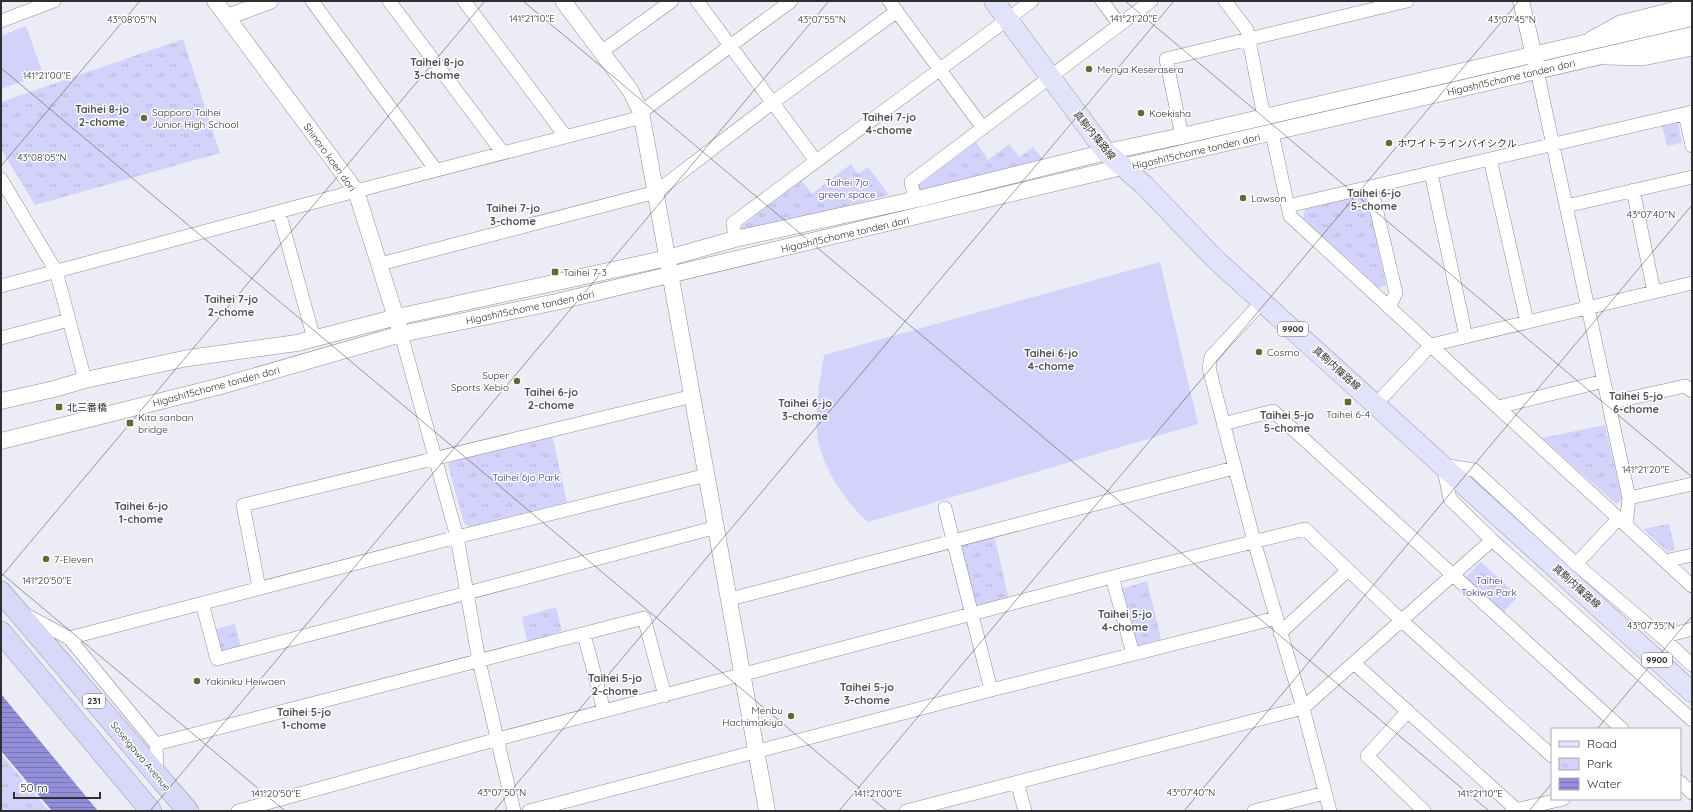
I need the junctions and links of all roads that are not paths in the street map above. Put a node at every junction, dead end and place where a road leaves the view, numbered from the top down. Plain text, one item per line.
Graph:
1 (54, 1) edge
2 (216, 1) edge
3 (270, 1) edge
4 (312, 1) edge
5 (389, 1) edge
6 (464, 1) edge
7 (563, 1) edge
8 (672, 1) edge
9 (697, 1) edge
10 (790, 1) edge
11 (994, 1) edge
12 (1032, 1) edge
13 (1102, 1) edge
14 (1151, 1) edge
15 (1226, 1) edge
16 (1407, 1) edge
17 (1521, 1) edge
18 (1692, 4) edge
19 (893, 6) edge
20 (227, 17) junction
21 (1692, 18) edge
22 (1007, 19) junction
23 (1, 21) edge
24 (1119, 24) junction
25 (1692, 35) edge
26 (1250, 38) junction
27 (1582, 43) junction
28 (730, 46) junction
29 (1692, 49) edge
30 (601, 52) junction
31 (1533, 54) junction
32 (1597, 58) junction
33 (940, 69) junction
34 (1538, 71) junction
35 (1050, 77) junction
36 (772, 103) junction
37 (1688, 113) edge
38 (642, 115) junction
39 (1264, 117) junction
40 (983, 128) junction
41 (1272, 133) junction
42 (1182, 136) junction
43 (566, 137) junction
44 (1553, 145) junction
45 (1692, 146) edge
46 (1106, 152) junction
47 (503, 153) junction
48 (1490, 159) junction
49 (816, 161) junction
50 (1122, 167) junction
51 (436, 170) junction
52 (1431, 173) junction
53 (1692, 177) edge
54 (1, 179) edge
55 (1371, 187) junction
56 (1633, 190) junction
57 (356, 191) junction
58 (656, 192) junction
59 (7, 199) edge
60 (915, 199) junction
61 (1288, 206) junction
62 (1566, 206) junction
63 (279, 212) junction
64 (734, 239) junction
65 (668, 258) junction
66 (380, 264) junction
67 (56, 271) junction
68 (671, 275) junction
69 (1692, 284) edge
70 (1, 286) edge
71 (1654, 292) junction
72 (1262, 302) junction
73 (1389, 307) junction
74 (1588, 308) junction
75 (397, 317) junction
76 (69, 320) junction
77 (1527, 322) junction
78 (401, 334) junction
79 (1466, 337) junction
80 (1, 338) edge
81 (314, 339) junction
82 (1431, 345) junction
83 (85, 380) junction
84 (1604, 381) junction
85 (1692, 391) edge
86 (693, 396) junction
87 (1, 401) edge
88 (1376, 404) junction
89 (1610, 404) junction
90 (1498, 407) junction
91 (1223, 424) junction
92 (1, 441) edge
93 (435, 458) junction
94 (1443, 465) junction
95 (1234, 468) junction
96 (707, 475) junction
97 (1692, 484) edge
98 (1629, 498) junction
99 (945, 508) dead end
100 (1623, 522) junction
101 (717, 527) junction
102 (458, 537) junction
103 (1492, 540) junction
104 (954, 541) junction
105 (1254, 541) junction
106 (1692, 554) edge
107 (1665, 561) junction
108 (1576, 564) junction
109 (1348, 570) junction
110 (1454, 575) junction
111 (1112, 578) junction
112 (1692, 586) edge
113 (259, 588) junction
114 (1, 592) edge
115 (468, 593) junction
116 (730, 599) junction
117 (202, 603) junction
118 (17, 610) junction
119 (972, 615) junction
120 (1276, 618) junction
121 (1402, 621) junction
122 (1692, 629) edge
123 (1, 632) edge
124 (1280, 633) junction
125 (584, 634) junction
126 (1662, 637) junction
127 (69, 638) junction
128 (1133, 654) junction
129 (480, 661) junction
130 (1354, 663) junction
131 (1692, 665) edge
132 (744, 675) junction
133 (991, 690) junction
134 (1692, 692) edge
135 (665, 696) junction
136 (1303, 708) junction
137 (1408, 711) junction
138 (604, 712) junction
139 (1692, 720) edge
140 (1621, 728) edge
141 (498, 739) junction
142 (156, 744) junction
143 (757, 752) junction
144 (1551, 755) edge
145 (157, 775) junction
146 (1017, 782) junction
147 (1681, 783) edge
148 (1325, 793) junction
149 (1692, 793) edge
150 (1559, 800) edge
151 (274, 806) edge
152 (1514, 810) edge
153 (152, 811) edge
154 (188, 811) edge
155 (238, 811) edge
156 (514, 811) edge
157 (529, 811) edge
158 (767, 811) edge
159 (906, 811) edge
160 (1025, 811) edge
161 (1254, 811) edge
162 (1330, 811) edge
163 (1424, 811) edge

1 - 23 street
2 - 20 street, Shinoro koen dori
3 - 20 street
4 - 51 street
5 - 47 street
6 - 43 street
7 - 30 street
8 - 30 street
9 - 28 street
10 - 28 street
11 - 22 main road, 真駒内篠路線 / 9900
12 - 22 street
13 - 24 street
14 - 24 street
15 - 26 street
16 - 26 street
17 - 31 street
18 - 27 street
19 - 33 street
19 - 36 street
20 - 57 street, Shinoro koen dori
21 - 27 street, Higashi15chome tonden dori
22 - 33 street
22 - 35 main road, 真駒内篠路線 / 9900
24 - 35 street
25 - 32 street, Higashi15chome tonden dori
26 - 39 street
26 - 42 street
27 - 31 street, Higashi15chome tonden dori
28 - 36 street
28 - 38 street
29 - 32 street
30 - 38 street
31 - 34 street
31 - 39 street, Higashi15chome tonden dori
32 - 34 street, Higashi15chome tonden dori
33 - 40 street
33 - 49 street
34 - 41 street, Higashi15chome tonden dori
34 - 44 street
35 - 40 street
35 - 46 main road, 真駒内篠路線 / 9900
36 - 49 street
36 - 58 street
37 - 44 street
37 - 45 street
38 - 43 street
38 - 58 street
39 - 42 street, Higashi15chome tonden dori
40 - 60 street
41 - 50 street, Higashi15chome tonden dori
41 - 61 street
42 - 46 street, Higashi15chome tonden dori
43 - 47 street
44 - 48 street
44 - 62 street
46 - 50 main road, 真駒内篠路線 / 9900
46 - 60 street, Higashi15chome tonden dori
47 - 51 street
48 - 52 street
48 - 77 street
49 - 64 street
50 - 68 street, Higashi15chome tonden dori
50 - 72 main road, 真駒内篠路線 / 9900
51 - 57 street
52 - 55 street
52 - 79 street
53 - 56 street
54 - 59 street
55 - 61 street
55 - 73 street
56 - 62 street
56 - 71 street
57 - 63 street
57 - 66 street, Shinoro koen dori
58 - 65 street
58 - 66 street
59 - 67 street
60 - 64 street, Higashi15chome tonden dori
61 - 73 street
62 - 74 street
63 - 67 street
63 - 81 street
64 - 65 street, Higashi15chome tonden dori
65 - 68 street
65 - 75 street, Higashi15chome tonden dori
66 - 75 street, Shinoro koen dori
67 - 70 street
67 - 76 street
68 - 78 street, Higashi15chome tonden dori
68 - 86 street
69 - 71 street
71 - 74 street
72 - 88 main road, 真駒内篠路線 / 9900
72 - 91 street
73 - 82 street
74 - 77 street
74 - 84 street
75 - 78 street, Shinoro koen dori
75 - 81 street, Higashi15chome tonden dori
76 - 80 street
76 - 83 street
77 - 79 street
78 - 92 street, Higashi15chome tonden dori
78 - 93 street
79 - 82 street
81 - 83 street, Higashi15chome tonden dori
82 - 88 street
82 - 90 street
83 - 87 street, Higashi15chome tonden dori
84 - 89 street
84 - 90 street
85 - 89 street
86 - 93 street
86 - 96 street
88 - 94 main road, 真駒内篠路線 / 9900
89 - 98 street
90 - 100 street
91 - 95 street
91 - 110 street
93 - 102 street
93 - 113 street
94 - 103 street
94 - 108 street
94 - 134 main road, 真駒内篠路線 / 9900
95 - 104 street
95 - 105 street
96 - 101 street
96 - 102 street
97 - 98 street
98 - 100 street
99 - 104 street
100 - 107 street
100 - 108 street
101 - 115 street
101 - 116 street
102 - 113 street
102 - 115 street
103 - 110 street
103 - 139 street
104 - 116 street
104 - 119 street
105 - 109 street
105 - 111 street
105 - 120 street
106 - 107 street
107 - 112 street
108 - 126 street
109 - 121 street
109 - 124 street
110 - 121 street
110 - 140 street
111 - 119 street
111 - 128 street
113 - 117 street
114 - 118 highway, Soseigawa Avenue / 231
115 - 117 street
115 - 129 street
116 - 132 street
117 - 127 street
118 - 127 street
118 - 145 highway, Soseigawa Avenue / 231
119 - 132 street
119 - 133 street
120 - 124 street
120 - 128 street
121 - 130 street
121 - 144 street
122 - 126 street
123 - 153 highway, 231
124 - 136 street
125 - 129 street
125 - 135 street
125 - 138 street
126 - 131 street
127 - 142 street
128 - 133 street
129 - 141 street
129 - 142 street
130 - 136 street
130 - 137 street
132 - 135 street
132 - 143 street
133 - 143 street
135 - 138 street
136 - 146 street
136 - 148 street
137 - 152 street
137 - 163 street
138 - 141 street
141 - 151 street
141 - 156 street
142 - 145 street
143 - 157 street
143 - 158 street
145 - 154 highway, Soseigawa Avenue / 231
146 - 159 street
146 - 160 street
147 - 149 street
148 - 161 street
148 - 162 street
150 - 152 street
151 - 155 street

